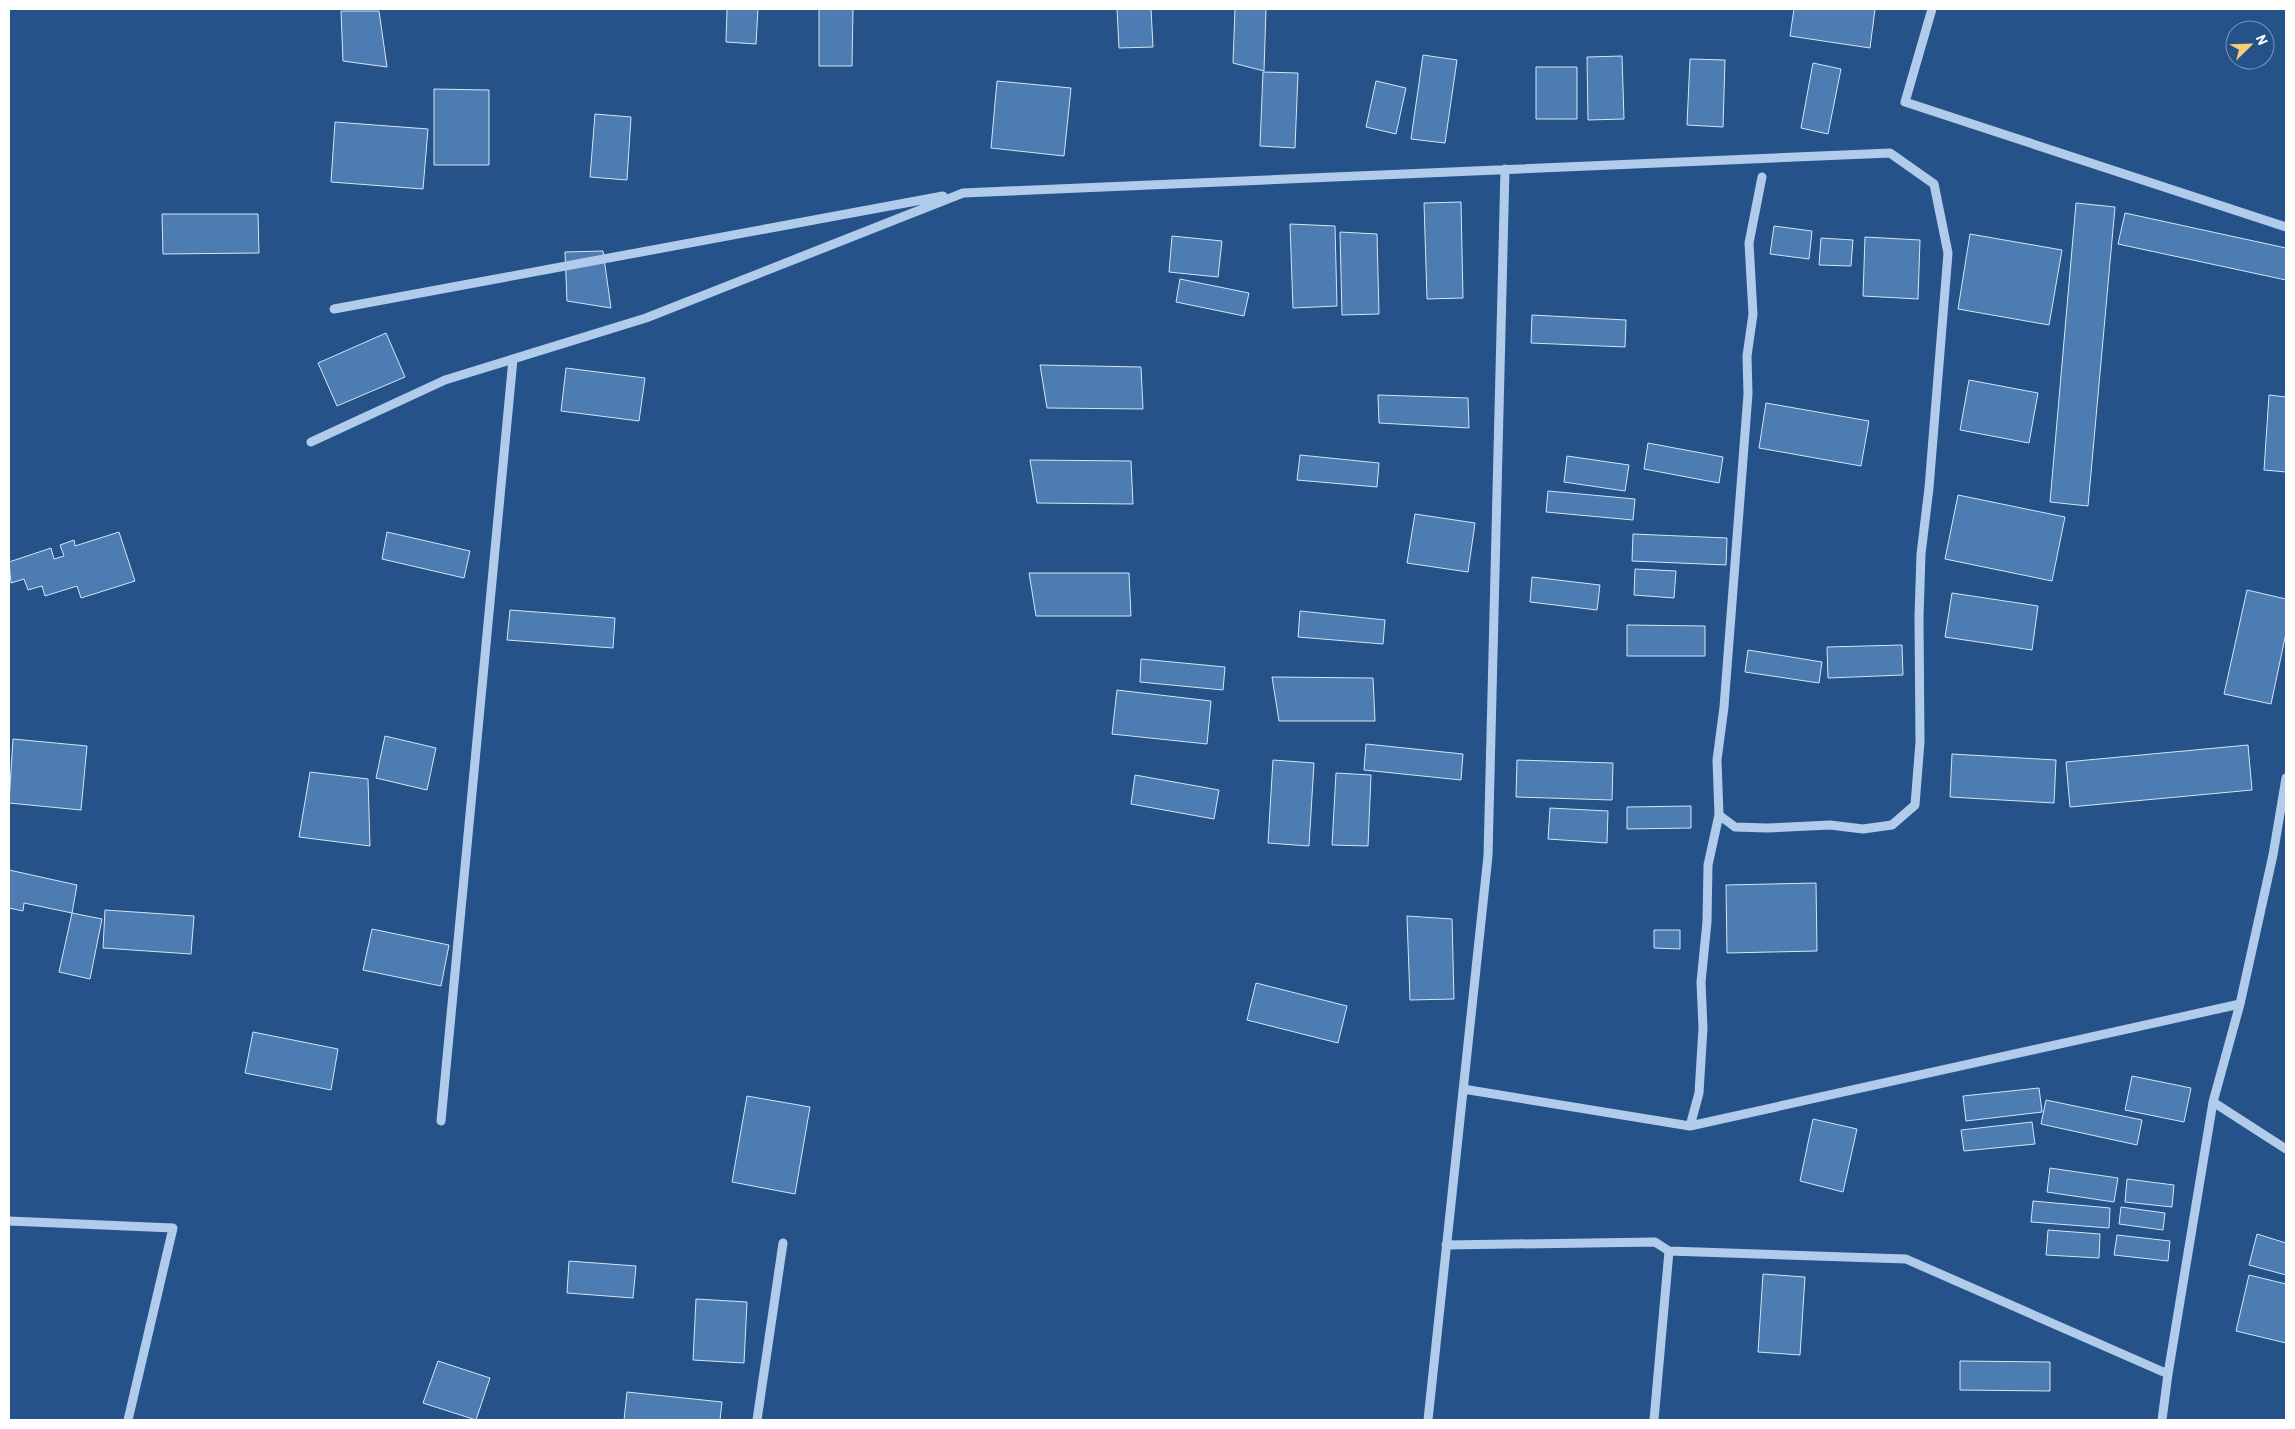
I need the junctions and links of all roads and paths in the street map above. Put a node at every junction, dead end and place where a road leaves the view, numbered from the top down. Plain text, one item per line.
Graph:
1 (1932, 9) edge
2 (1505, 169) junction
3 (1762, 177) dead end
4 (963, 193) junction
5 (2286, 227) edge
6 (334, 309) dead end
7 (513, 359) junction
8 (311, 442) dead end
9 (2286, 778) edge
10 (1719, 815) junction
11 (2240, 1004) junction
12 (1462, 1089) junction
13 (2213, 1102) junction
14 (441, 1121) dead end
15 (1690, 1126) junction
16 (2286, 1149) edge
17 (9, 1221) edge
18 (783, 1243) dead end
19 (1446, 1245) junction
20 (1669, 1251) junction
21 (2168, 1374) junction
22 (128, 1420) edge
23 (757, 1420) edge
24 (1428, 1420) edge
25 (1654, 1420) edge
26 (2162, 1420) edge

1 - 5 street
2 - 4 street
2 - 10 street
2 - 12 street
3 - 10 street
4 - 6 street
4 - 7 street
7 - 8 street
7 - 14 street
9 - 11 street
10 - 15 street
11 - 13 street
11 - 15 street
12 - 15 street
12 - 19 street
13 - 16 street
13 - 21 street
17 - 22 street
18 - 23 street
19 - 20 street
19 - 24 street
20 - 21 street
20 - 25 street
21 - 26 street

